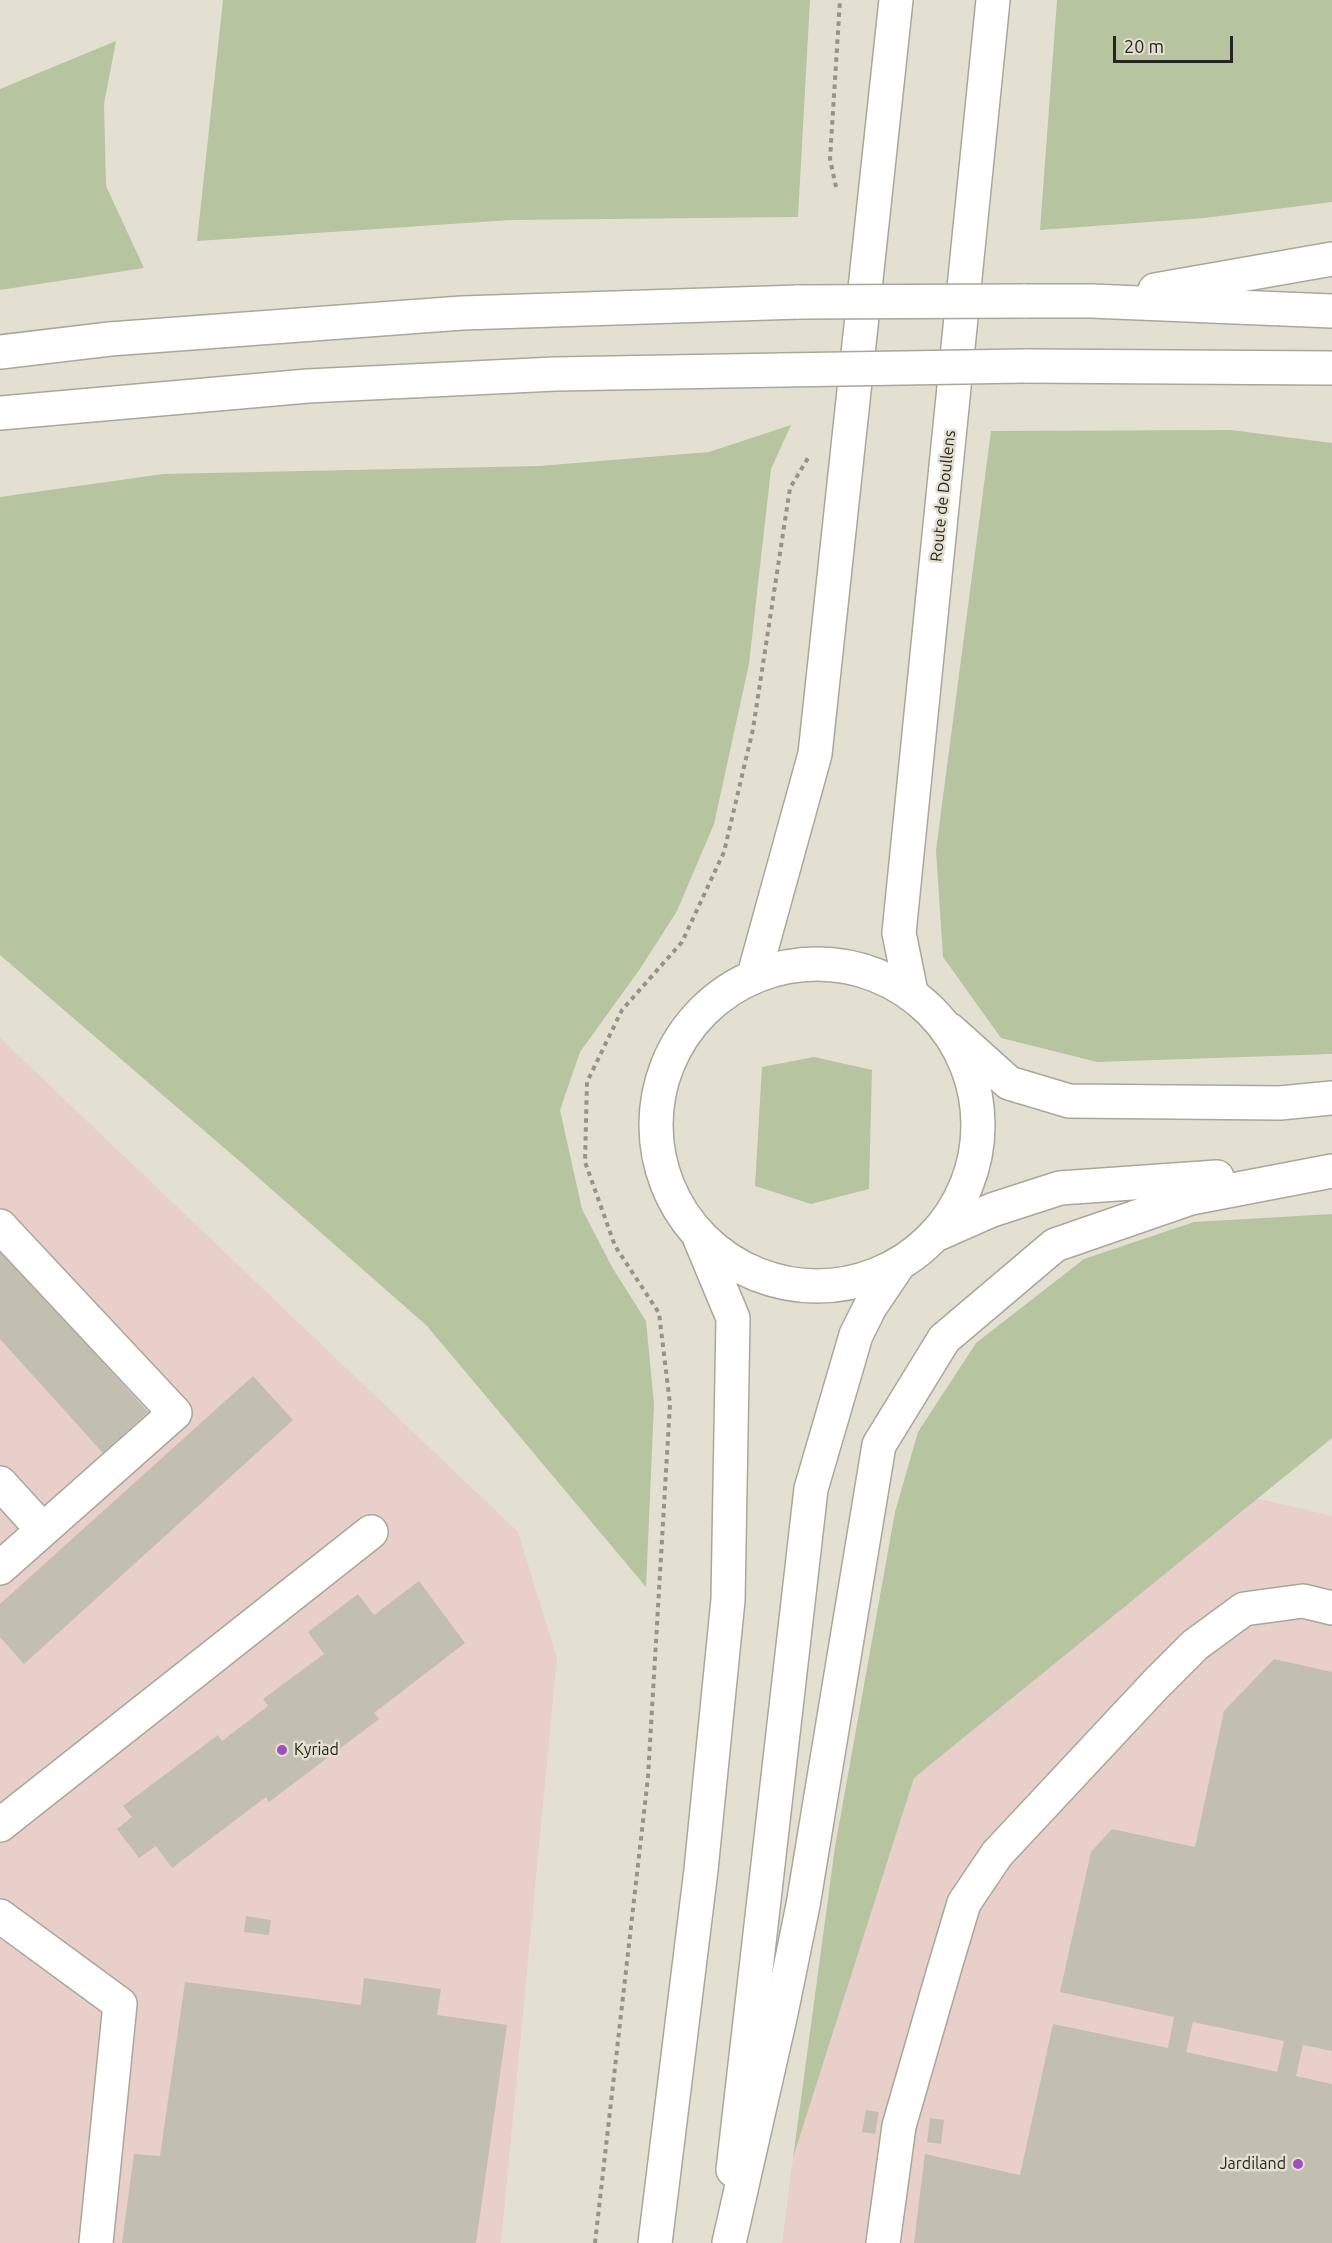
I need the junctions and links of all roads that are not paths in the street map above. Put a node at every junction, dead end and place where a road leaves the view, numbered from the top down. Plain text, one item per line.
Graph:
1 (896, 0) edge
2 (993, 0) edge
3 (1332, 259) edge
4 (1091, 301) junction
5 (1332, 310) edge
6 (0, 352) edge
7 (1332, 368) edge
8 (0, 413) edge
9 (754, 975) junction
10 (911, 992) junction
11 (950, 1030) junction
12 (1332, 1098) edge
13 (1332, 1170) edge
14 (0, 1226) edge
15 (940, 1233) junction
16 (699, 1238) junction
17 (897, 1267) junction
18 (0, 1484) edge
19 (42, 1529) junction
20 (371, 1532) dead end
21 (0, 1568) edge
22 (1332, 1608) edge
23 (0, 1826) edge
24 (0, 1916) edge
25 (96, 2243) edge
26 (655, 2243) edge
27 (727, 2243) edge
28 (883, 2243) edge

1 - 9 main road
2 - 10 main road, Route de Doullens
3 - 4 main road
4 - 5 main road
4 - 6 main road, bridge
7 - 8 main road, bridge
9 - 10 main road
9 - 16 main road
10 - 11 main road
11 - 12 main road
11 - 15 main road
13 - 15 main road
13 - 27 main road
14 - 19 main road
15 - 17 main road
16 - 17 main road
16 - 26 main road
17 - 27 main road
18 - 19 main road
19 - 21 main road
20 - 23 main road
22 - 28 main road
24 - 25 main road

